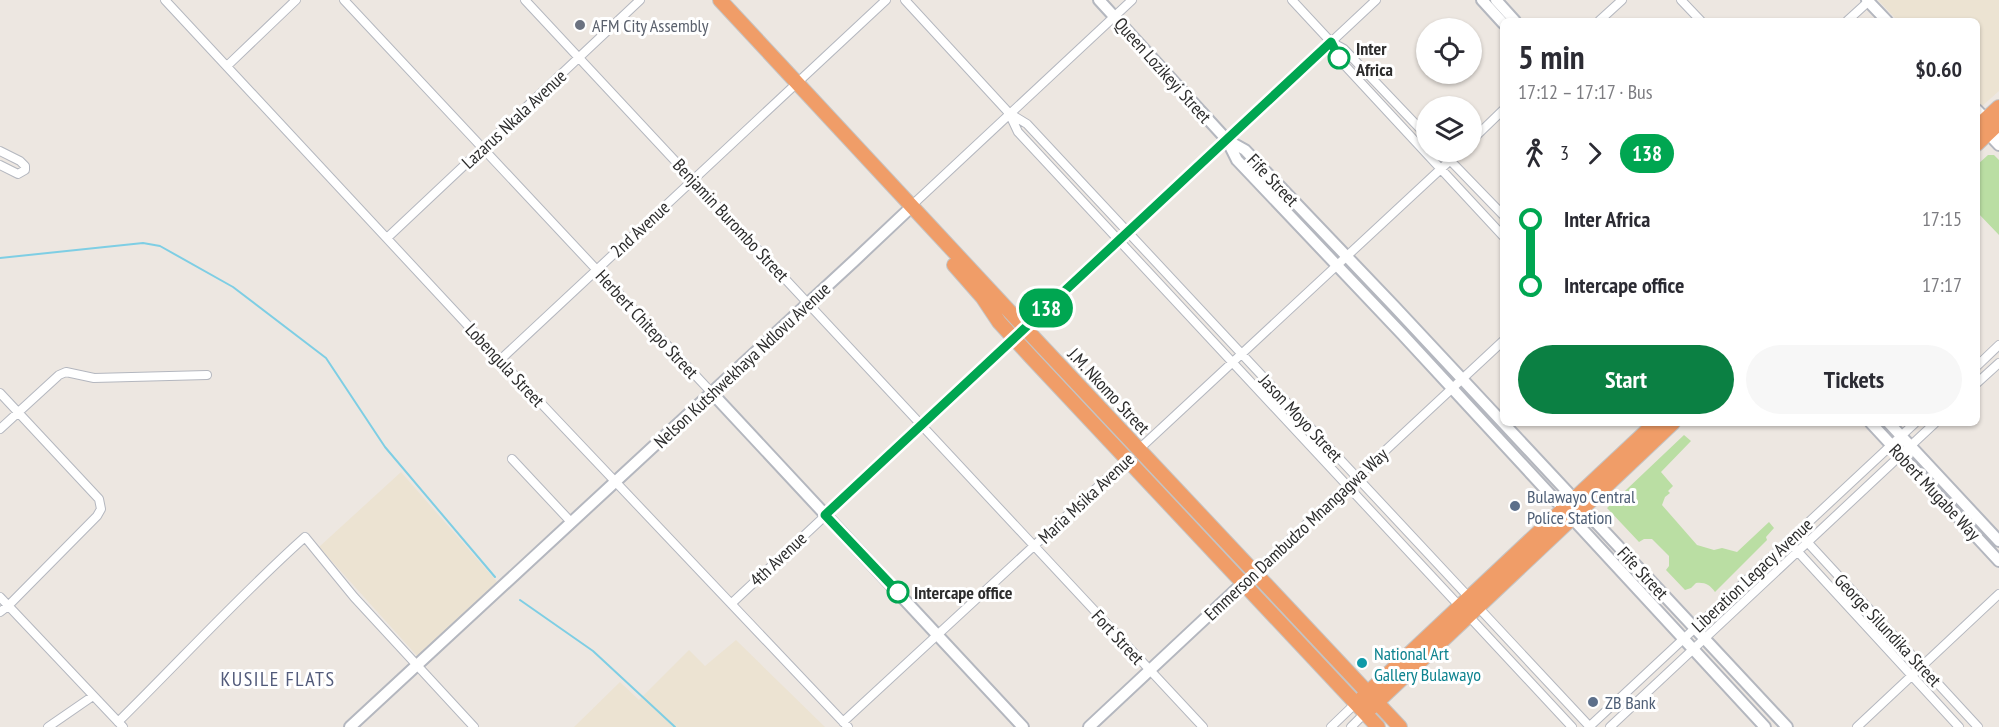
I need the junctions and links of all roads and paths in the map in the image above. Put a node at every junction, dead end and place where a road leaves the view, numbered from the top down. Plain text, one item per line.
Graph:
1 (165, 0) edge
2 (296, 0) edge
3 (344, 0) edge
4 (525, 0) edge
5 (640, 0) edge
6 (711, 0) edge
7 (720, 0) edge
8 (886, 0) edge
9 (905, 0) edge
10 (1099, 0) edge
11 (1131, 0) edge
12 (1292, 0) edge
13 (1377, 0) edge
14 (1482, 0) edge
15 (1496, 0) edge
16 (1622, 0) edge
17 (1681, 0) edge
18 (1870, 0) edge
19 (1114, 16) junction
20 (1512, 18) edge
21 (1602, 18) edge
22 (1698, 18) edge
23 (1850, 18) edge
24 (1885, 18) edge
25 (1891, 18) edge
26 (1500, 20) edge
27 (1331, 42) junction
28 (579, 58) junction
29 (227, 66) junction
30 (794, 85) junction
31 (1999, 107) edge
32 (1009, 113) junction
33 (1500, 113) edge
34 (1986, 124) edge
35 (1416, 125) edge
36 (1482, 130) edge
37 (1227, 140) junction
38 (1999, 145) edge
39 (483, 149) junction
40 (0, 151) edge
41 (1448, 162) edge
42 (1452, 162) edge
43 (0, 165) edge
44 (1441, 169) junction
45 (694, 179) junction
46 (909, 208) junction
47 (1500, 212) edge
48 (1128, 232) junction
49 (1500, 233) edge
50 (387, 238) junction
51 (1119, 240) junction
52 (1347, 257) junction
53 (1337, 266) junction
54 (596, 270) junction
55 (809, 303) junction
56 (1025, 328) junction
57 (1014, 338) junction
58 (1500, 344) edge
59 (1999, 345) edge
60 (1992, 352) junction
61 (1242, 354) junction
62 (500, 360) junction
63 (1999, 361) edge
64 (1233, 363) junction
65 (1980, 363) edge
66 (207, 375) dead end
67 (1462, 379) junction
68 (1980, 380) edge
69 (1452, 388) junction
70 (0, 393) edge
71 (712, 393) junction
72 (18, 412) junction
73 (1500, 420) edge
74 (921, 425) junction
75 (1506, 426) edge
76 (1652, 426) edge
77 (1669, 426) edge
78 (1874, 426) edge
79 (1892, 426) edge
80 (1912, 426) edge
81 (1932, 426) edge
82 (0, 429) edge
83 (1901, 436) junction
84 (1892, 445) junction
85 (1911, 446) junction
86 (1139, 449) junction
87 (1901, 455) junction
88 (512, 459) dead end
89 (1127, 460) junction
90 (1357, 477) junction
91 (616, 481) junction
92 (1348, 486) junction
93 (1578, 504) junction
94 (1567, 514) junction
95 (825, 515) junction
96 (571, 522) junction
97 (1798, 532) junction
98 (1788, 541) junction
99 (1999, 541) edge
100 (1807, 543) junction
101 (1034, 546) junction
102 (1798, 552) junction
103 (1999, 561) edge
104 (1256, 571) junction
105 (1243, 583) junction
106 (1999, 594) edge
107 (0, 597) edge
108 (732, 603) junction
109 (8, 606) junction
110 (1469, 607) junction
111 (0, 612) edge
112 (1695, 628) junction
113 (937, 635) junction
114 (1683, 639) junction
115 (1704, 639) junction
116 (1693, 650) junction
117 (416, 665) junction
118 (1922, 666) junction
119 (1150, 670) junction
120 (1912, 676) junction
121 (93, 696) junction
122 (1372, 697) junction
123 (1361, 708) junction
124 (120, 724) edge
125 (846, 724) edge
126 (48, 727) edge
127 (350, 727) edge
128 (474, 727) edge
129 (1023, 727) edge
130 (1089, 727) edge
131 (1203, 727) edge
132 (1331, 727) edge
133 (1351, 727) edge
134 (1378, 727) edge
135 (1400, 727) edge
136 (1572, 727) edge
137 (1589, 727) edge
138 (1610, 727) edge
139 (1765, 727) edge
140 (1786, 727) edge
141 (1857, 727) edge
142 (1959, 727) edge
143 (1978, 727) edge

1 - 29 street, Lobengula Street
2 - 29 street
3 - 39 street, Herbert Chitepo Street
4 - 28 street, Benjamin Burombo Street
5 - 28 street, Lazarus Nkala Avenue
6 - 30 highway, J.M. Nkomo Street
7 - 30 highway, J.M. Nkomo Street
8 - 30 street, 2nd Avenue
9 - 32 street, Jason Moyo Street
10 - 19 street, Queen Lozikeyi Street
11 - 19 street, Nelson Kutshwekhaya Ndlovu Avenue
12 - 27 street
13 - 27 street, 4th Avenue
14 - 26 street
15 - 20 street
16 - 21 street
17 - 22 street
18 - 23 street
18 - 24 street
18 - 25 street
19 - 32 street, Nelson Kutshwekhaya Ndlovu Avenue
19 - 37 street, Queen Lozikeyi Street
27 - 35 street
27 - 37 street, 4th Avenue
27 - 44 street
28 - 39 street, Lazarus Nkala Avenue
28 - 45 street, Benjamin Burombo Street
29 - 50 street, Lobengula Street
30 - 45 street, 2nd Avenue
30 - 46 highway, J.M. Nkomo Street
31 - 34 highway
32 - 46 street, Nelson Kutshwekhaya Ndlovu Avenue
32 - 48 street, Jason Moyo Street
32 - 51 street, Jason Moyo Street
33 - 36 street
34 - 38 street
37 - 48 street, 4th Avenue
37 - 52 street, Fife Street
37 - 53 street, Fife Street
39 - 50 street, Lazarus Nkala Avenue
39 - 54 street, Herbert Chitepo Street
40 - 43 street
41 - 44 street, Maria Msika Avenue
42 - 47 street
44 - 49 street
44 - 52 street, Maria Msika Avenue
45 - 54 street, 2nd Avenue
45 - 55 street, Benjamin Burombo Street
46 - 55 street, Nelson Kutshwekhaya Ndlovu Avenue
46 - 56 highway, J.M. Nkomo Street
46 - 57 highway, J.M. Nkomo Street
48 - 51 street, 4th Avenue
48 - 61 street, Jason Moyo Street
50 - 62 street, Lobengula Street
51 - 56 street, 4th Avenue
51 - 64 street, Jason Moyo Street
52 - 53 street, Maria Msika Avenue
52 - 67 street, Fife Street
53 - 61 street, Maria Msika Avenue
53 - 69 street, Fife Street
54 - 62 street, 2nd Avenue
54 - 71 street, Herbert Chitepo Street
55 - 71 street, Nelson Kutshwekhaya Ndlovu Avenue
55 - 74 street, Benjamin Burombo Street
56 - 57 street, 4th Avenue
56 - 86 highway, J.M. Nkomo Street
57 - 74 street, 4th Avenue
57 - 89 highway, J.M. Nkomo Street
58 - 67 street, Emmerson Dambudzo Mnangagwa Way
59 - 60 street
60 - 63 street
60 - 65 street
61 - 64 street, Maria Msika Avenue
61 - 90 street, Jason Moyo Street
62 - 91 street, Lobengula Street
63 - 68 street
64 - 86 street, Maria Msika Avenue
64 - 92 street, Jason Moyo Street
66 - 72 street
67 - 69 street, Emmerson Dambudzo Mnangagwa Way
67 - 73 street, Fife Street
69 - 90 street, Emmerson Dambudzo Mnangagwa Way
69 - 94 street, Fife Street
70 - 72 street
71 - 91 street, Nelson Kutshwekhaya Ndlovu Avenue
71 - 95 street, Herbert Chitepo Street
72 - 82 street
72 - 109 street
74 - 95 street, 4th Avenue
74 - 101 street, Benjamin Burombo Street
75 - 93 street, Fife Street
76 - 93 highway
77 - 93 highway
78 - 84 street, Robert Mugabe Way
79 - 83 street, Robert Mugabe Way
80 - 83 street, Liberation Legacy Avenue
81 - 85 street, Liberation Legacy Avenue
83 - 84 street, Liberation Legacy Avenue
83 - 85 street, Robert Mugabe Way
84 - 87 street, Robert Mugabe Way
84 - 97 street, Liberation Legacy Avenue
85 - 87 street, Liberation Legacy Avenue
85 - 99 street, Robert Mugabe Way
86 - 89 street, Maria Msika Avenue
86 - 104 highway, J.M. Nkomo Street
87 - 100 street, Liberation Legacy Avenue
87 - 103 street, Robert Mugabe Way
88 - 96 street
89 - 101 street, Maria Msika Avenue
89 - 105 highway, J.M. Nkomo Street
90 - 92 street, Emmerson Dambudzo Mnangagwa Way
90 - 110 street, Jason Moyo Street
91 - 96 street, Nelson Kutshwekhaya Ndlovu Avenue
91 - 108 street, Lobengula Street
92 - 104 street, Emmerson Dambudzo Mnangagwa Way
92 - 110 street, Jason Moyo Street
93 - 94 highway
93 - 112 street, Fife Street
94 - 110 highway
94 - 114 street, Fife Street
95 - 108 street, 4th Avenue
95 - 113 street, Herbert Chitepo Street
96 - 117 street, Nelson Kutshwekhaya Ndlovu Avenue
97 - 98 street, Liberation Legacy Avenue
97 - 100 street, George Silundika Street
98 - 102 street, George Silundika Street
98 - 112 street, Liberation Legacy Avenue
100 - 102 street, Liberation Legacy Avenue
100 - 118 street, George Silundika Street
101 - 113 street, Maria Msika Avenue
101 - 119 street, Fort Street
102 - 115 street, Liberation Legacy Avenue
102 - 120 street, George Silundika Street
104 - 105 street, Emmerson Dambudzo Mnangagwa Way
104 - 122 highway, J.M. Nkomo Street
105 - 119 street, Emmerson Dambudzo Mnangagwa Way
105 - 123 highway, J.M. Nkomo Street
106 - 118 street
107 - 109 street
108 - 125 street, Lobengula Street
109 - 111 street
109 - 121 street
110 - 122 highway
110 - 136 street, Jason Moyo Street
110 - 137 street, Jason Moyo Street
112 - 114 street, Liberation Legacy Avenue
112 - 115 street, Fife Street
113 - 125 street, Maria Msika Avenue
113 - 129 street, Herbert Chitepo Street
114 - 116 street, Fife Street
114 - 137 street, Liberation Legacy Avenue
115 - 116 street, Liberation Legacy Avenue
115 - 140 street, Fife Street
116 - 138 street, Liberation Legacy Avenue
116 - 139 street, Fife Street
117 - 124 street
117 - 127 street, Nelson Kutshwekhaya Ndlovu Avenue
117 - 128 street
118 - 120 street
118 - 143 street, George Silundika Street
119 - 130 street, Emmerson Dambudzo Mnangagwa Way
119 - 131 street, Fort Street
120 - 141 street
120 - 142 street, George Silundika Street
121 - 124 street
121 - 126 street
122 - 123 highway
122 - 135 highway, J.M. Nkomo Street
123 - 132 street
123 - 133 street
123 - 134 highway, J.M. Nkomo Street

